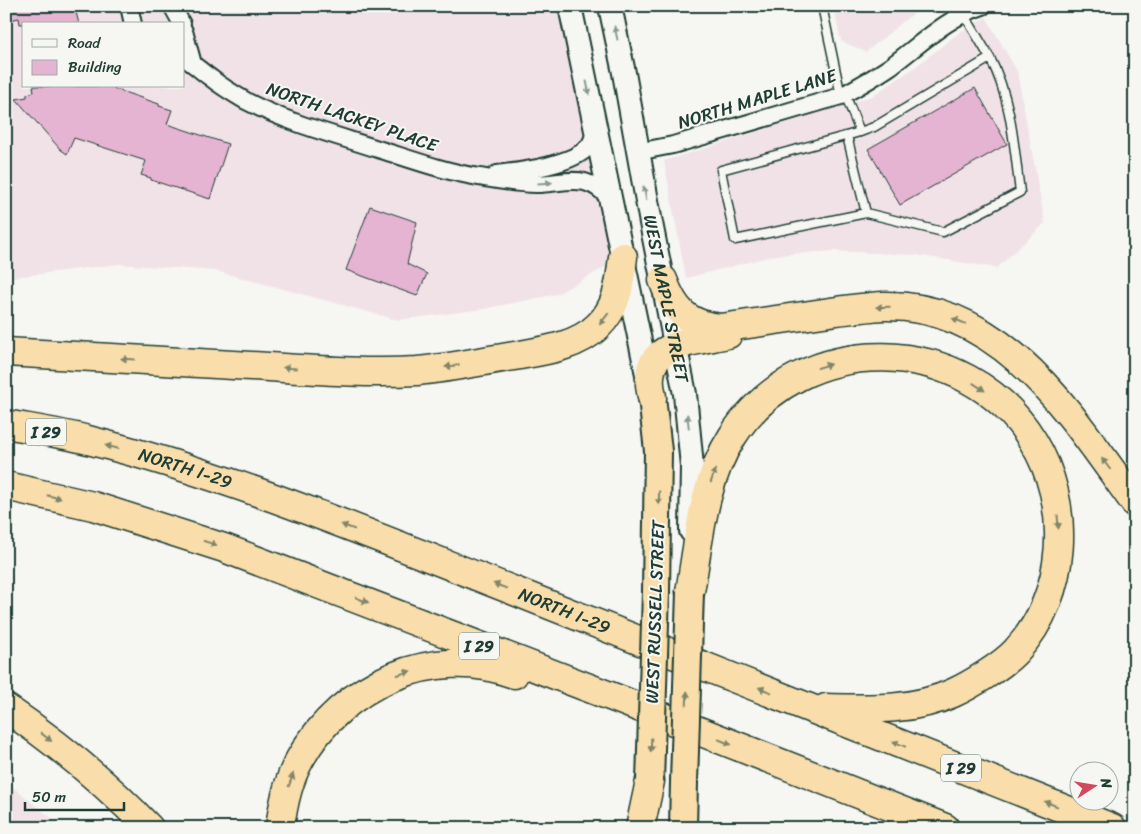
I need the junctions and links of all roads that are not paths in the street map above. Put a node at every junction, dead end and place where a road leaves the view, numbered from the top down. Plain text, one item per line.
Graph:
1 (129, 6) edge
2 (172, 6) edge
3 (570, 6) edge
4 (610, 6) edge
5 (822, 6) edge
6 (983, 6) edge
7 (964, 14) junction
8 (133, 22) edge
9 (181, 22) edge
10 (185, 36) edge
11 (990, 58) junction
12 (189, 61) edge
13 (843, 95) junction
14 (596, 128) junction
15 (860, 132) junction
16 (847, 136) junction
17 (637, 152) junction
18 (479, 177) junction
19 (612, 201) junction
20 (866, 213) junction
21 (623, 257) junction
22 (663, 280) junction
23 (837, 311) junction
24 (676, 345) junction
25 (6, 352) edge
26 (652, 397) junction
27 (6, 424) edge
28 (6, 486) edge
29 (1135, 503) edge
30 (690, 592) junction
31 (623, 701) junction
32 (6, 708) edge
33 (811, 708) junction
34 (650, 781) junction
35 (149, 828) edge
36 (280, 828) edge
37 (640, 828) edge
38 (649, 828) edge
39 (683, 828) edge
40 (945, 828) edge
41 (1112, 828) edge

1 - 8 street
2 - 9 street
3 -> 14 main road, WEST MAPLE STREET
17 -> 4 main road, WEST MAPLE STREET
5 - 13 lane
6 - 7 street, NORTH MAPLE LANE
7 - 11 lane
7 - 13 street, NORTH MAPLE LANE
10 - 12 street, NORTH LACKEY PLACE
11 - 15 lane
11 - 20 lane
12 - 18 street, NORTH LACKEY PLACE
13 - 15 lane
13 - 17 street, NORTH MAPLE LANE
14 - 18 street, NORTH LACKEY PLACE
14 - 19 main road, WEST MAPLE STREET
15 - 16 lane
16 - 20 lane
16 - 20 lane
22 -> 17 main road, WEST MAPLE STREET
18 -> 19 street, NORTH LACKEY PLACE
19 - 21 main road, WEST MAPLE STREET
21 -> 25 highway
21 - 26 main road, WEST MAPLE STREET
22 - 23 highway
22 - 24 main road, WEST MAPLE STREET
23 - 24 highway
29 -> 23 highway
24 - 26 highway
30 -> 24 main road, WEST MAPLE STREET
26 -> 34 highway, WEST RUSSELL STREET, bridge
33 -> 27 highway, NORTH I-29 / I 29
28 -> 31 highway, I 29
30 -> 33 highway
39 -> 30 highway, WEST RUSSELL STREET, bridge
36 -> 31 highway
31 -> 40 highway, I 29
32 -> 35 highway
41 -> 33 highway, NORTH I-29 / I 29
34 - 37 highway
34 - 38 highway, WEST RUSSELL STREET

